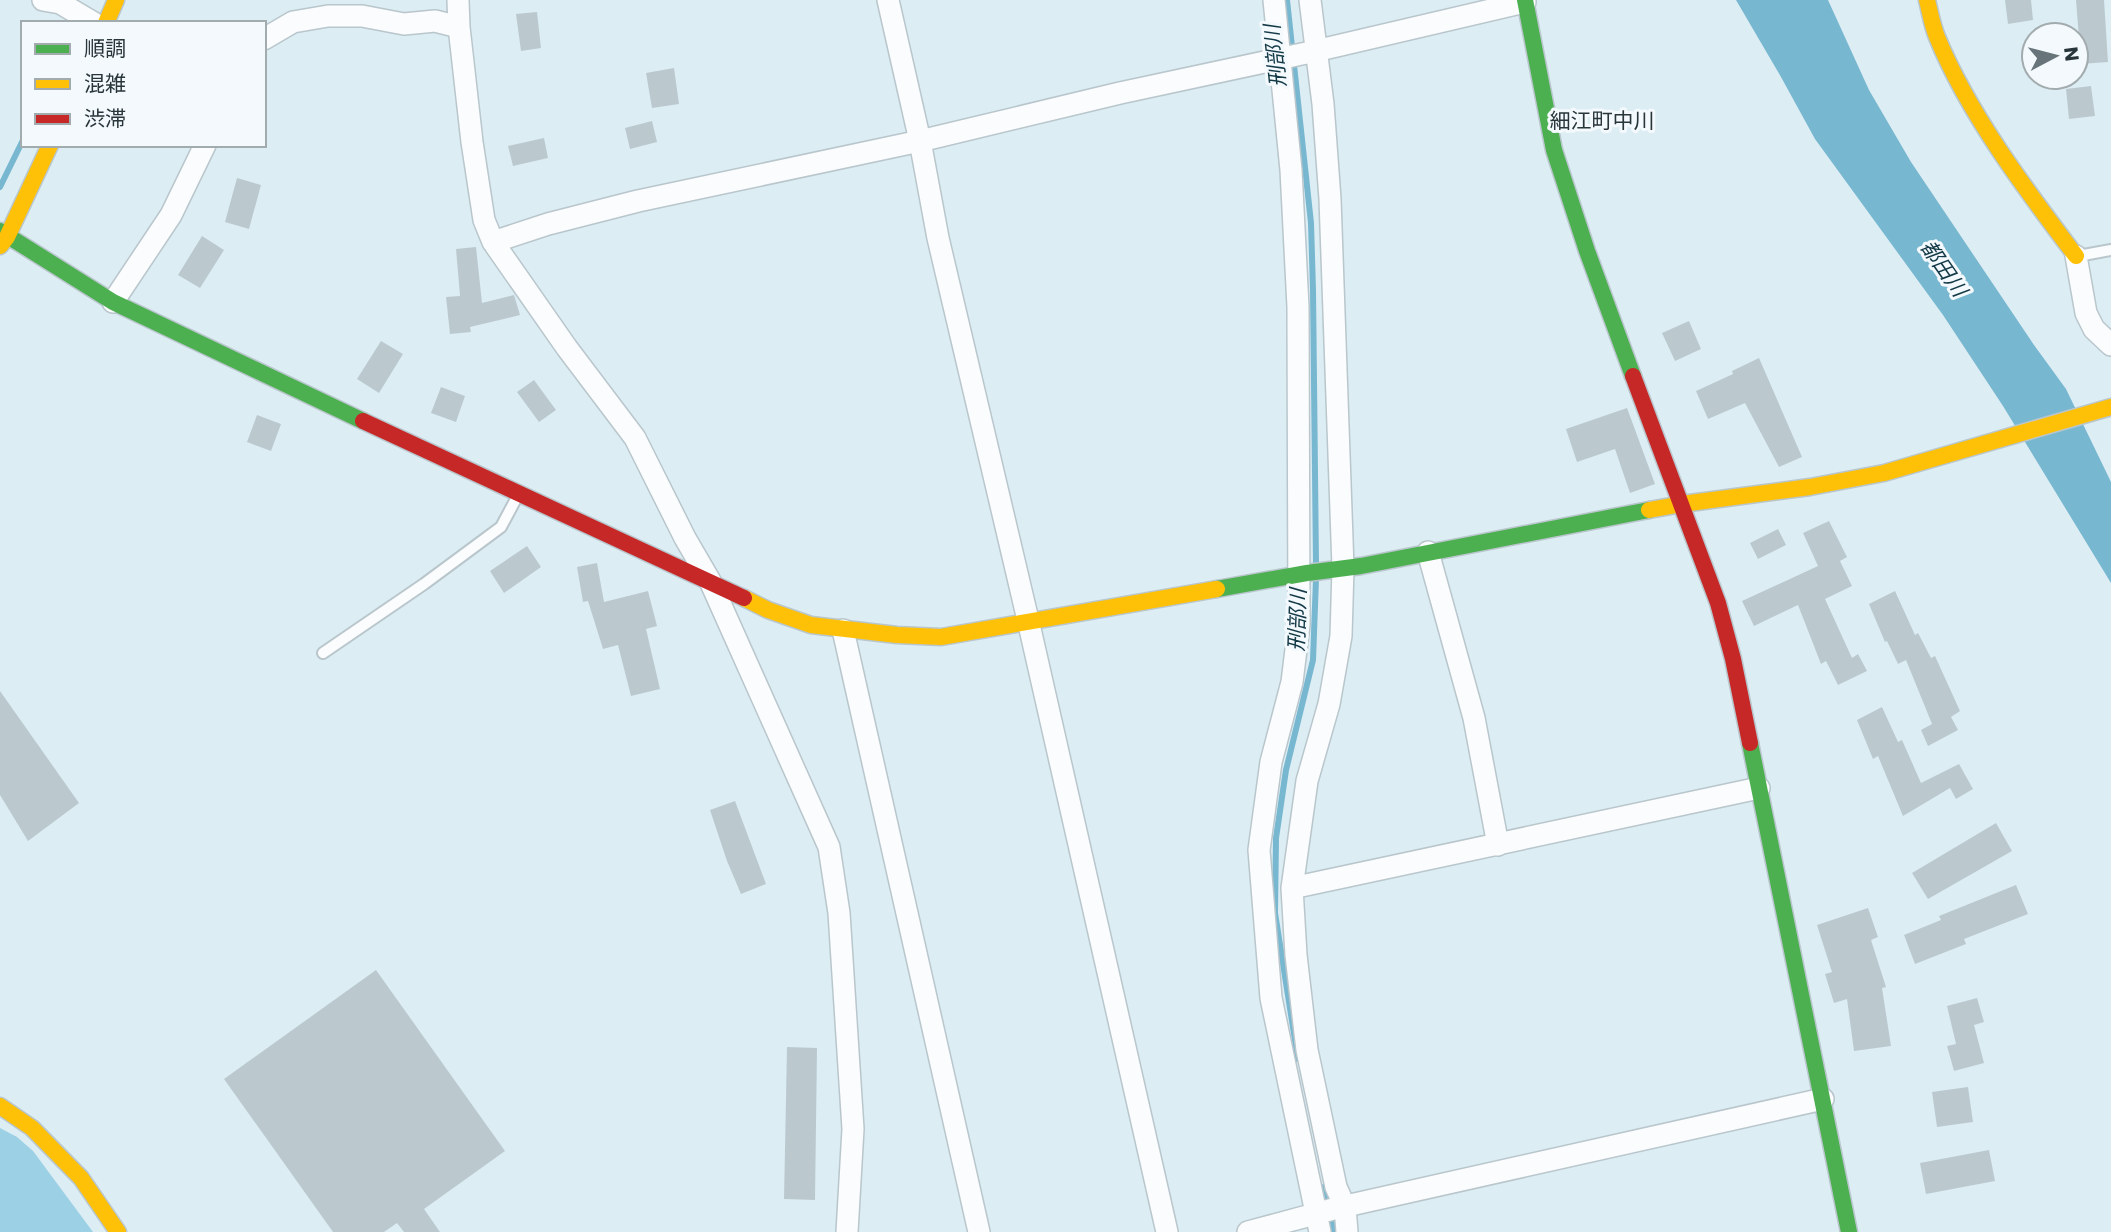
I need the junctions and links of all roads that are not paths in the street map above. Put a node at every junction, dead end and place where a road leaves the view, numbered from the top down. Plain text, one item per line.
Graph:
1 (43, 0) edge
2 (116, 0) edge
3 (458, 0) edge
4 (888, 0) edge
5 (1274, 0) edge
6 (1310, 0) edge
7 (1927, 0) edge
8 (1525, 1) edge
9 (91, 21) edge
10 (107, 21) edge
11 (459, 27) junction
12 (266, 38) edge
13 (1313, 51) junction
14 (1283, 58) junction
15 (920, 141) junction
16 (49, 147) edge
17 (204, 147) edge
18 (2, 238) edge
19 (494, 243) junction
20 (2111, 250) edge
21 (2076, 256) junction
22 (113, 302) junction
23 (2111, 345) edge
24 (2111, 407) edge
25 (519, 495) junction
26 (1682, 505) junction
27 (1428, 552) junction
28 (1341, 568) junction
29 (1302, 574) junction
30 (710, 581) junction
31 (1028, 620) junction
32 (843, 630) junction
33 (323, 653) dead end
34 (1759, 788) junction
35 (1498, 845) junction
36 (1293, 888) junction
37 (1823, 1099) junction
38 (0, 1106) edge
39 (1329, 1214) edge
40 (118, 1232) edge
41 (847, 1232) edge
42 (979, 1232) edge
43 (1167, 1232) edge
44 (1248, 1232) edge
45 (1347, 1232) edge
46 (1849, 1232) edge

1 - 9 street
2 - 10 street
3 - 11 street
4 - 15 street
5 - 14 street
6 - 13 street
7 - 21 street
8 - 13 street
8 - 26 street
11 - 12 street
11 - 19 street
13 - 14 street
13 - 28 street
14 - 15 street
14 - 29 street
15 - 19 street
15 - 31 street
16 - 18 street
17 - 22 street
18 - 22 street
19 - 30 street
20 - 21 lane
21 - 23 street
22 - 25 street
24 - 26 street
25 - 30 street
25 - 33 lane
26 - 27 street
26 - 34 street
27 - 28 street
27 - 35 street
28 - 29 street
28 - 36 street
29 - 31 street
29 - 39 street
30 - 32 street
30 - 41 street
31 - 32 street
31 - 43 street
32 - 42 street
34 - 35 street
34 - 37 street
35 - 36 street
36 - 39 street
37 - 39 street
37 - 46 street
38 - 40 street
39 - 44 street
39 - 45 street

